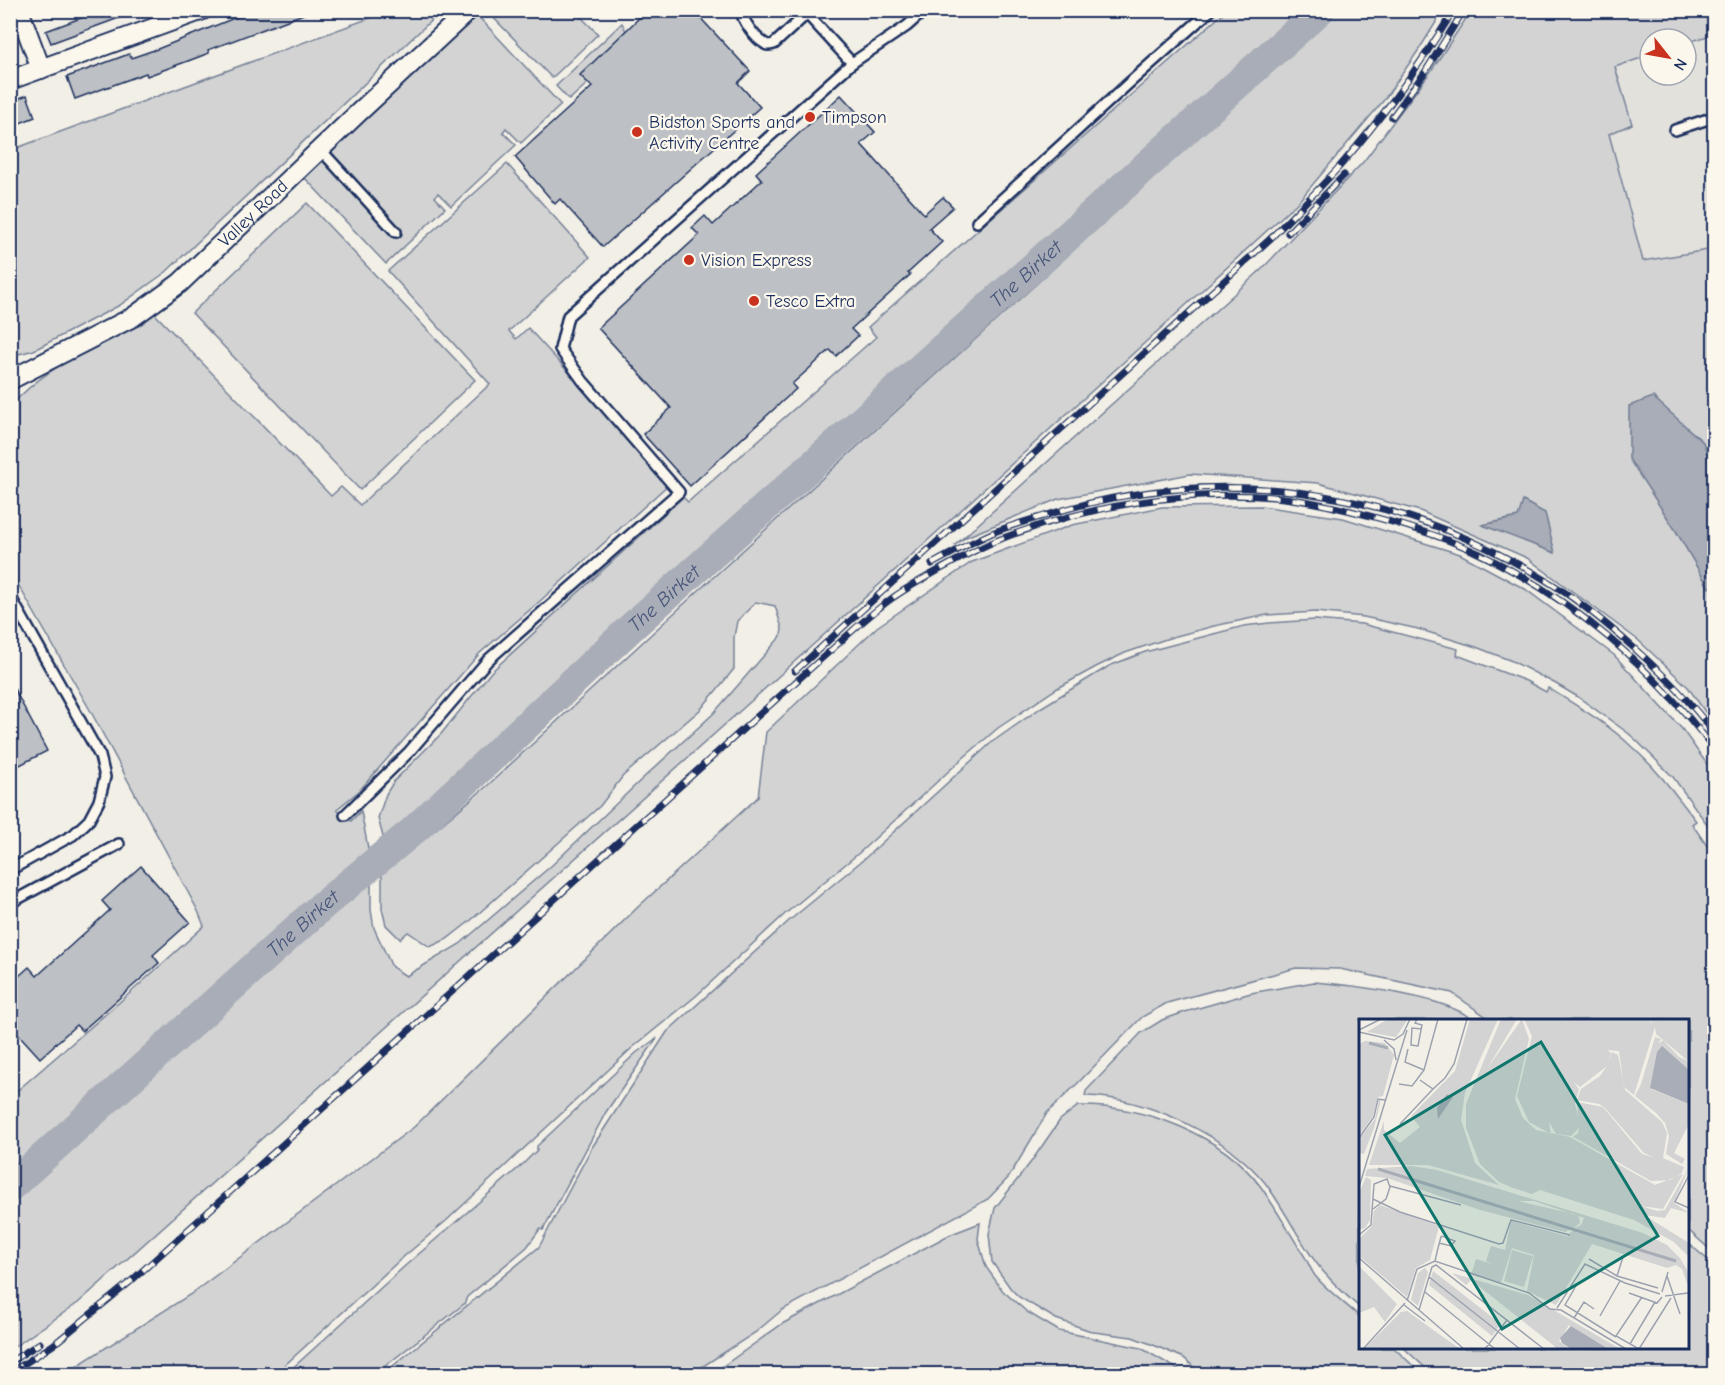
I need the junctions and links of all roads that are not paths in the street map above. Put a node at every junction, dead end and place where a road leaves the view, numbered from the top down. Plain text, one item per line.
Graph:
1 (19, 10) edge
2 (203, 10) edge
3 (469, 10) edge
4 (741, 10) edge
5 (925, 10) edge
6 (1211, 10) edge
7 (809, 12) edge
8 (852, 63) junction
9 (41, 69) junction
10 (10, 80) edge
11 (1714, 117) edge
12 (1675, 130) dead end
13 (320, 149) junction
14 (976, 222) dead end
15 (396, 232) dead end
16 (10, 380) edge
17 (10, 596) edge
18 (345, 815) dead end
19 (119, 844) dead end
20 (10, 870) edge
21 (10, 903) edge

1 - 9 street
2 - 9 street
3 - 13 street, Valley Road
4 - 7 lane
5 - 8 lane
6 - 14 lane
7 - 8 lane
8 - 18 lane
9 - 10 street
11 - 12 lane
13 - 15 lane
13 - 16 street, Valley Road
17 - 20 lane
19 - 21 lane

